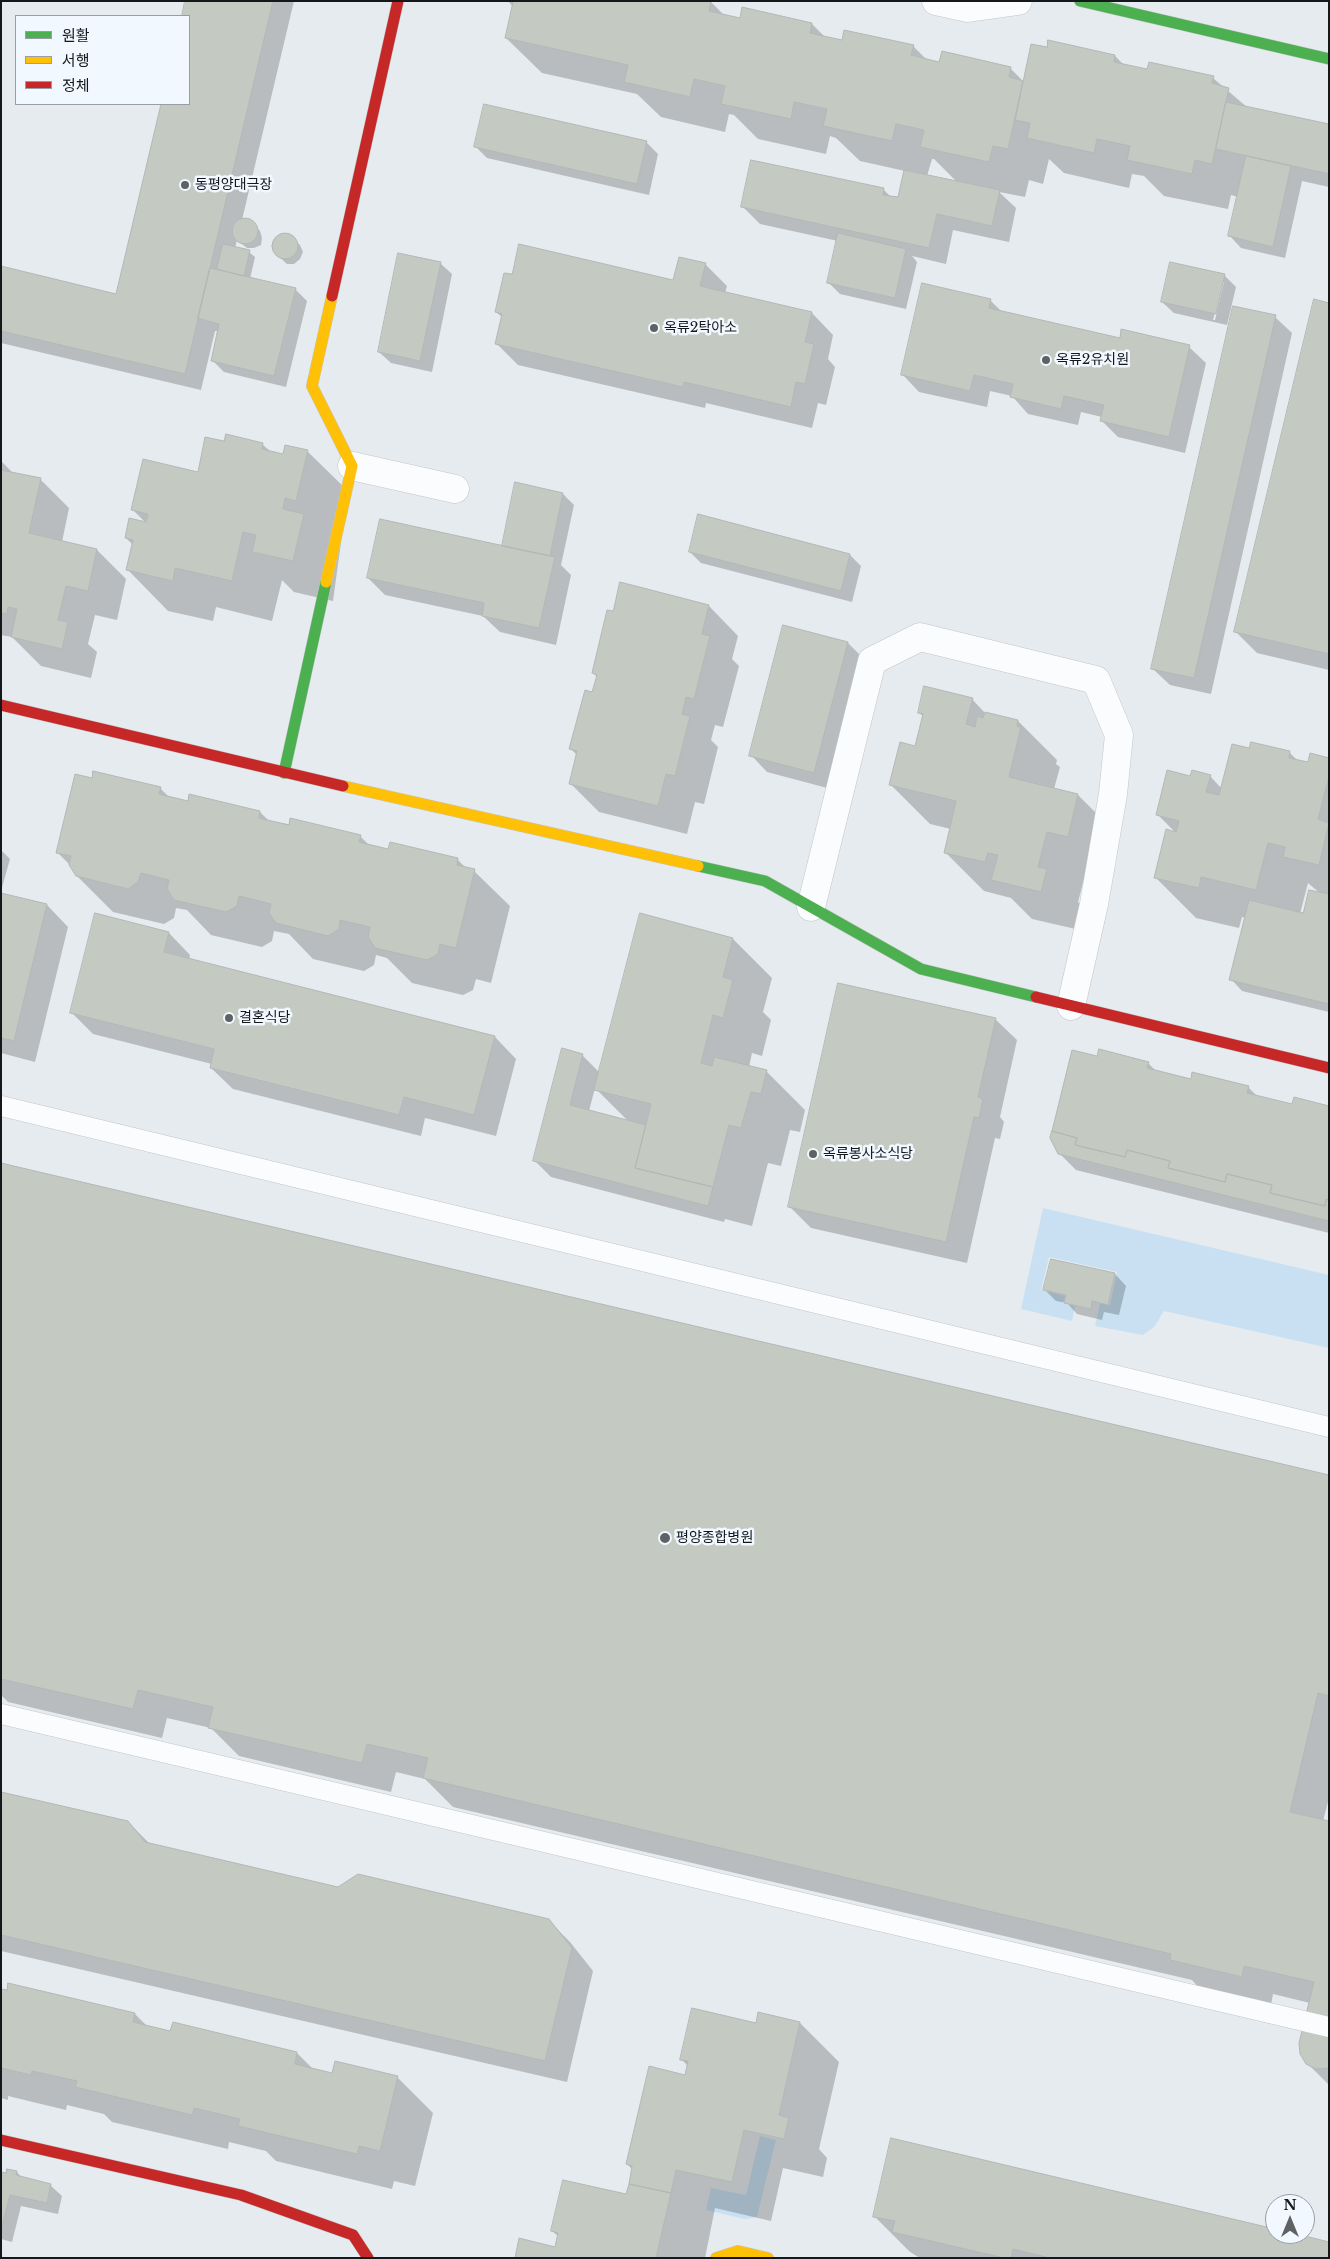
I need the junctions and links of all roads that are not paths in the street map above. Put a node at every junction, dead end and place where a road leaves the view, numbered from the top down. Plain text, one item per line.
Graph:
1 (398, 1) edge
2 (936, 1) edge
3 (1018, 1) edge
4 (1080, 1) edge
5 (1329, 60) edge
6 (352, 466) junction
7 (455, 489) dead end
8 (1, 705) edge
9 (284, 773) junction
10 (811, 906) junction
11 (1071, 1006) junction
12 (1329, 1068) edge
13 (1, 1106) edge
14 (1329, 1427) edge
15 (1, 1714) edge
16 (1329, 2027) edge
17 (1, 2140) edge
18 (368, 2258) edge
19 (716, 2258) edge
20 (768, 2258) edge

1 - 6 street
2 - 3 street
4 - 5 street
6 - 7 street
6 - 9 street
8 - 9 street
9 - 10 street
10 - 11 street
10 - 11 street
11 - 12 street
13 - 14 lane
15 - 16 lane
17 - 18 street
19 - 20 street

